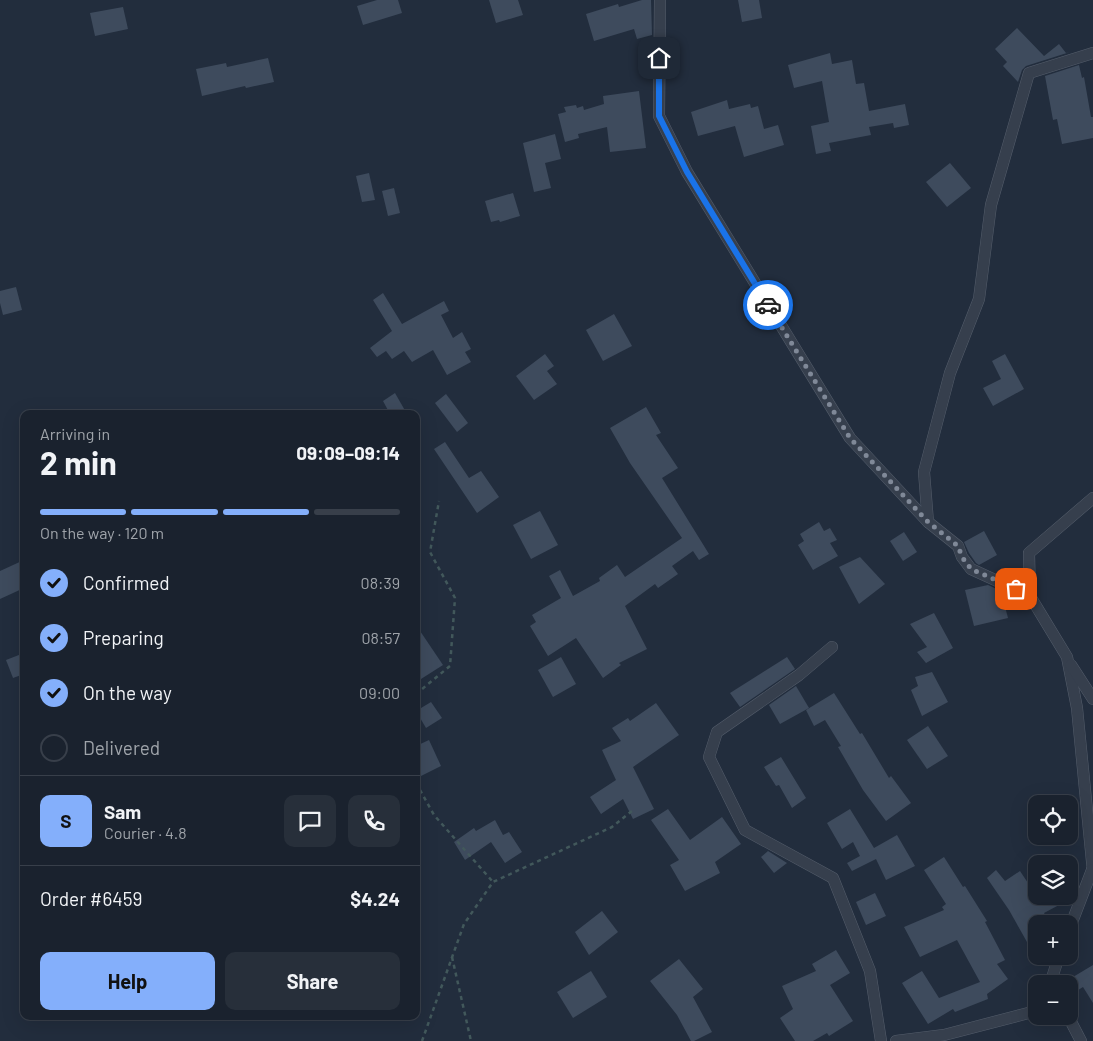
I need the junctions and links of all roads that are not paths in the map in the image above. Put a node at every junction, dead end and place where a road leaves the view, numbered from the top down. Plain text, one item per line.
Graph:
1 (660, 0) edge
2 (1093, 53) edge
3 (1093, 498) edge
4 (928, 522) junction
5 (1030, 596) junction
6 (832, 647) dead end
7 (1067, 658) junction
8 (1093, 699) edge
9 (1092, 871) edge
10 (1075, 915) edge
11 (1028, 1012) edge
12 (1073, 1025) edge
13 (881, 1041) edge
14 (896, 1041) edge
15 (1081, 1041) edge

1 - 4 street
2 - 4 street
3 - 5 street
4 - 5 street
5 - 7 street
6 - 13 street
7 - 8 street
7 - 9 street
9 - 10 street
11 - 14 street
12 - 15 street

